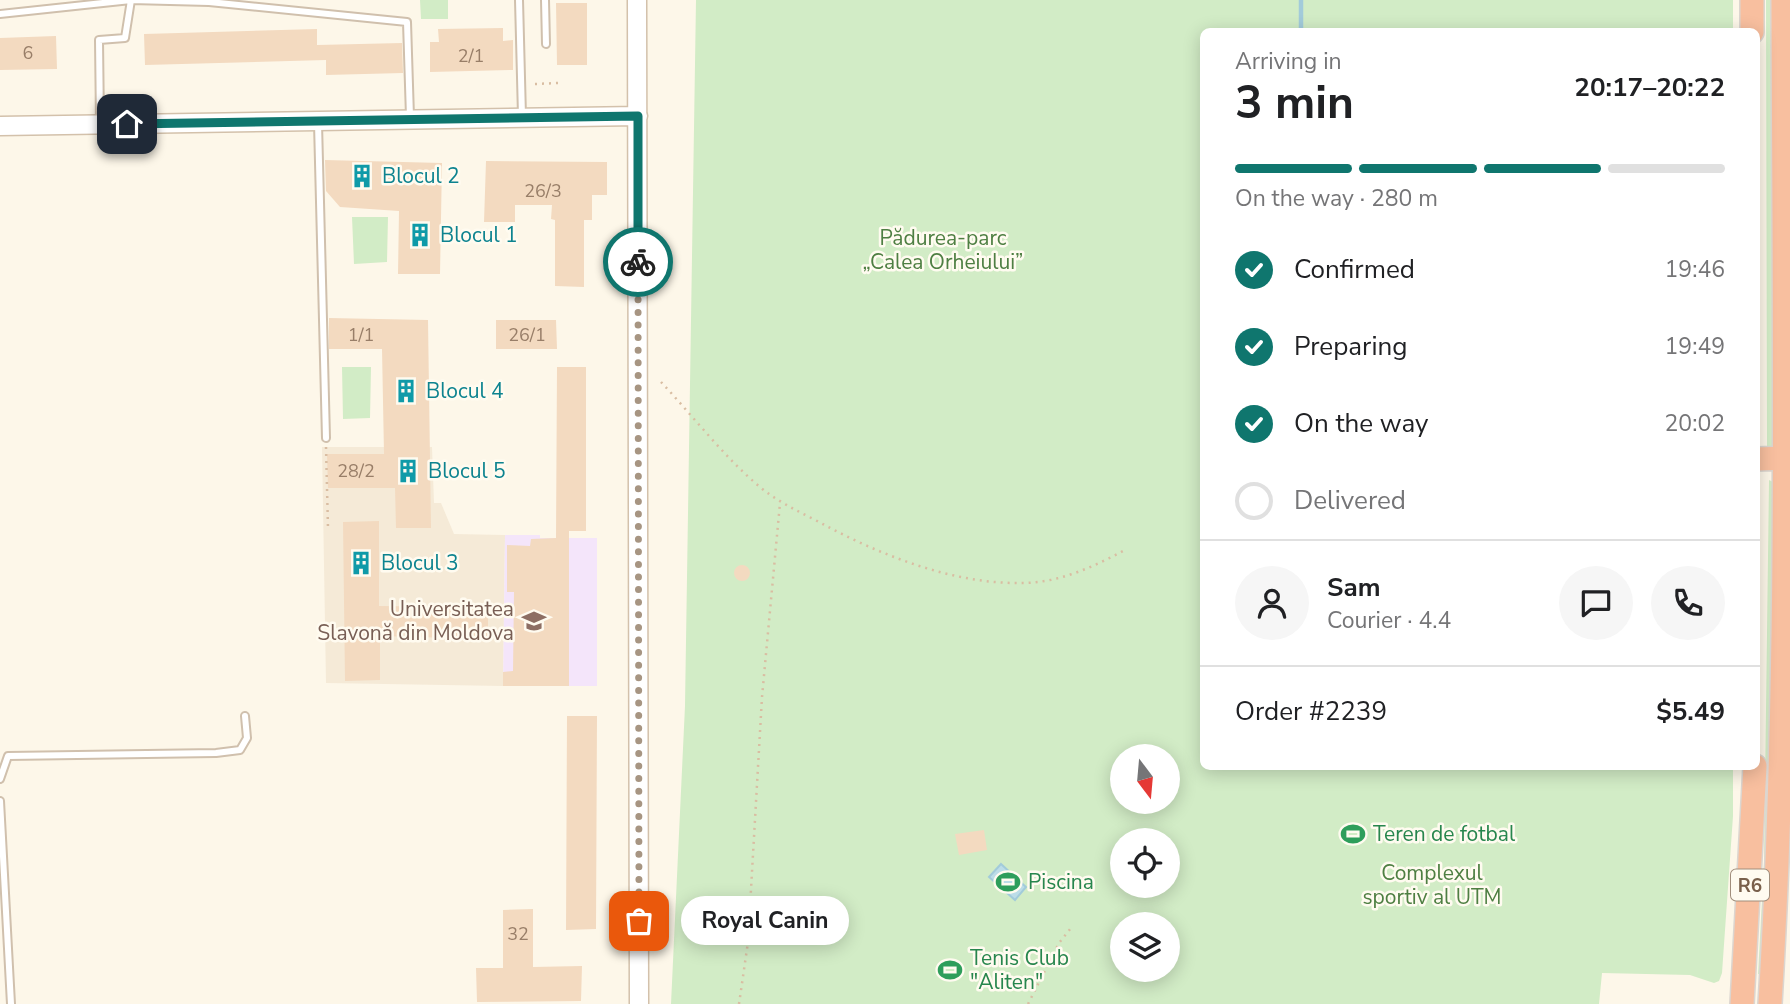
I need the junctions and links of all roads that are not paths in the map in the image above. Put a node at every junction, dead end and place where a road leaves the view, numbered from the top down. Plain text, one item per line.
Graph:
1 (131, 0) edge
2 (519, 0) edge
3 (545, 0) edge
4 (638, 0) edge
5 (1752, 0) edge
6 (1783, 0) edge
7 (0, 14) edge
8 (1752, 28) edge
9 (546, 44) dead end
10 (1786, 45) edge
11 (638, 116) junction
12 (522, 118) junction
13 (410, 119) junction
14 (318, 121) junction
15 (100, 125) junction
16 (0, 126) edge
17 (326, 438) road end
18 (1786, 458) junction
19 (1760, 459) edge
20 (1787, 555) edge
21 (246, 716) dead end
22 (1755, 770) edge
23 (0, 779) edge
24 (1786, 780) edge
25 (0, 801) edge
26 (11, 1004) edge
27 (639, 1004) edge
28 (1742, 1004) edge
29 (1770, 1004) edge

1 - 7 lane
1 - 13 lane
1 - 15 lane
2 - 12 lane
3 - 9 lane
4 - 11 main road
5 - 8 highway
6 - 10 highway, R6
10 - 18 highway, R6
11 - 12 main road
11 - 27 main road
12 - 13 main road
13 - 14 main road
14 - 15 main road
14 - 17 lane
15 - 16 main road
18 - 19 highway
18 - 20 highway, R6
20 - 24 highway, R6
21 - 23 lane
22 - 28 highway, R6
24 - 29 highway, R6
25 - 26 lane

